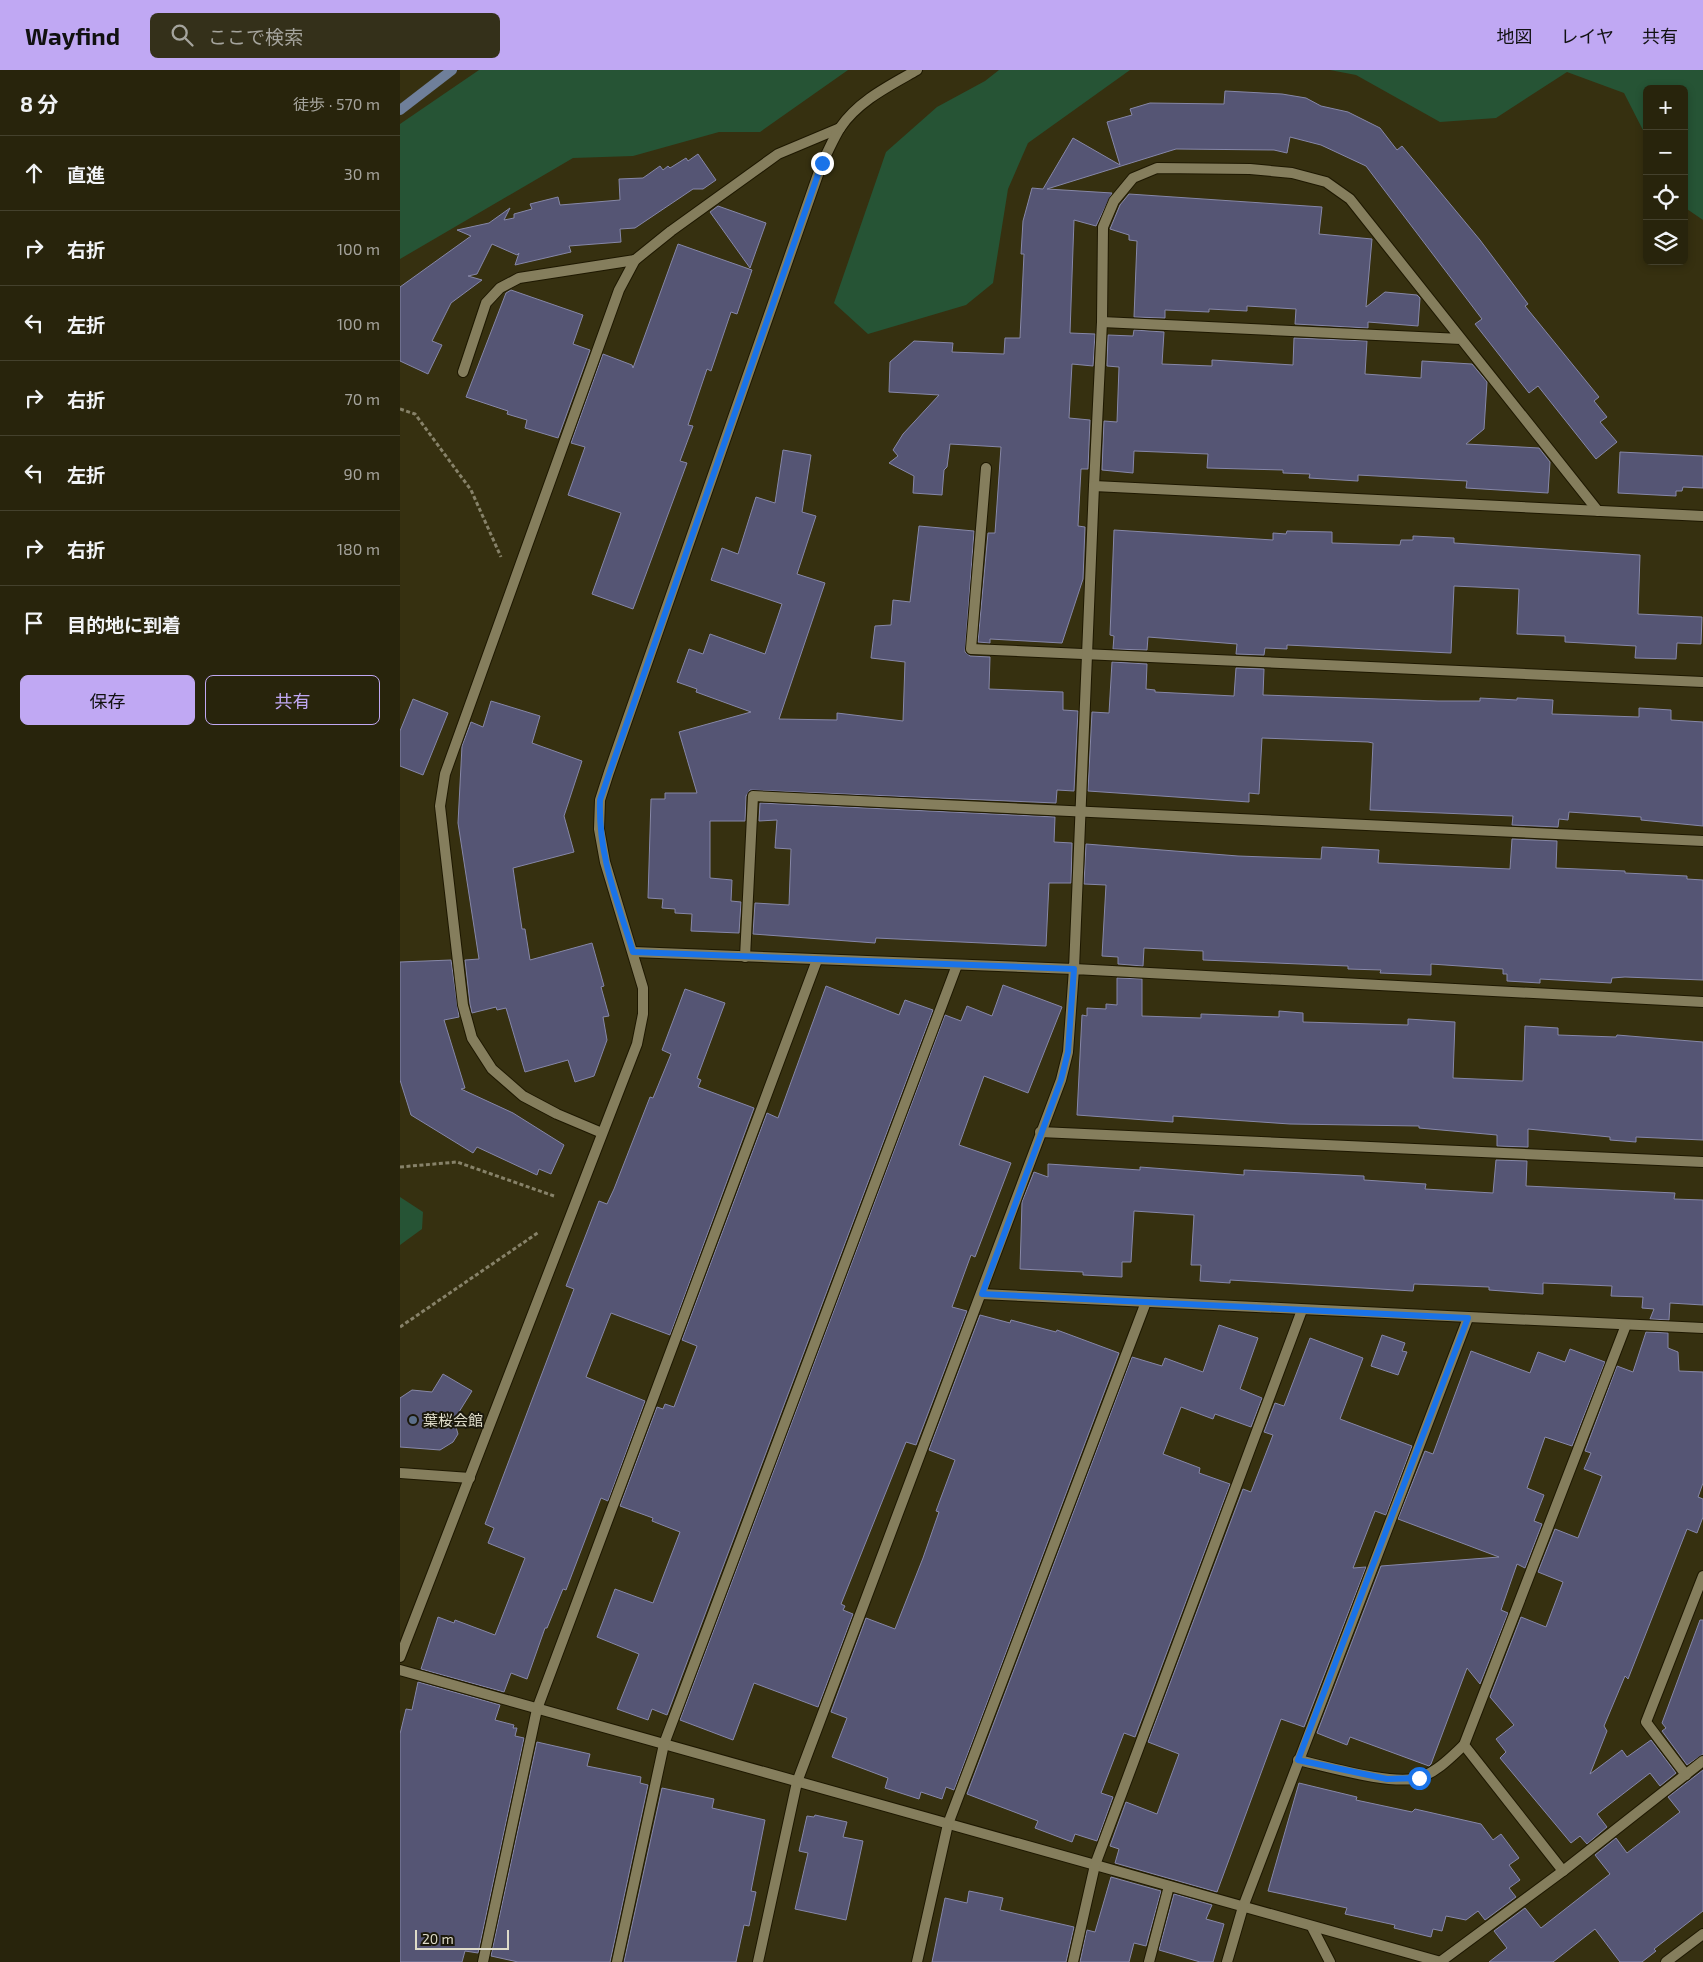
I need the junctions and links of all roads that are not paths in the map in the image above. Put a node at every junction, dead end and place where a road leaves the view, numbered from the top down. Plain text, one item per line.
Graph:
1 (917, 70) edge
2 (840, 128) junction
3 (635, 260) junction
4 (1102, 322) junction
5 (1461, 339) junction
6 (463, 372) dead end
7 (986, 468) dead end
8 (1094, 486) junction
9 (1598, 511) junction
10 (1703, 516) edge
11 (1088, 654) junction
12 (1703, 682) edge
13 (1081, 810) junction
14 (1703, 841) edge
15 (633, 952) junction
16 (744, 957) junction
17 (816, 960) junction
18 (957, 965) junction
19 (1074, 969) junction
20 (1703, 1002) edge
21 (1040, 1132) junction
22 (602, 1133) junction
23 (1703, 1162) edge
24 (982, 1294) junction
25 (1146, 1302) junction
26 (1302, 1310) junction
27 (1468, 1318) junction
28 (1626, 1325) junction
29 (1703, 1328) edge
30 (400, 1473) edge
31 (470, 1478) junction
32 (1703, 1576) edge
33 (400, 1657) edge
34 (400, 1670) edge
35 (537, 1709) junction
36 (664, 1744) junction
37 (1464, 1745) junction
38 (1298, 1760) junction
39 (1703, 1762) edge
40 (1686, 1775) junction
41 (797, 1782) junction
42 (948, 1824) junction
43 (1095, 1866) junction
44 (1563, 1871) junction
45 (1169, 1886) junction
46 (1243, 1907) junction
47 (1312, 1926) junction
48 (1703, 1934) edge
49 (483, 1962) edge
50 (617, 1962) edge
51 (758, 1962) edge
52 (917, 1962) edge
53 (1073, 1962) edge
54 (1149, 1962) edge
55 (1227, 1962) edge
56 (1330, 1962) edge
57 (1440, 1962) edge
58 (1666, 1962) edge

1 - 2 street
2 - 3 street
2 - 15 street
3 - 6 street
3 - 22 street
4 - 5 street
4 - 5 street
4 - 8 street
5 - 9 street
7 - 11 street
8 - 9 street
8 - 11 street
9 - 10 street
11 - 12 street
11 - 13 street
13 - 14 street
13 - 16 street
13 - 19 street
15 - 16 street
15 - 22 street
16 - 17 street
17 - 18 street
17 - 35 street
18 - 19 street
18 - 36 street
19 - 20 street
19 - 21 street
21 - 23 street
21 - 24 street
22 - 31 street
24 - 25 street
24 - 41 street
25 - 26 street
25 - 42 street
26 - 27 street
26 - 43 street
27 - 28 street
27 - 38 street
28 - 29 street
28 - 37 street
30 - 31 street
31 - 33 street
32 - 40 street
34 - 35 street
35 - 36 street
35 - 49 street
36 - 41 street
36 - 50 street
37 - 38 street
37 - 44 street
38 - 46 street
39 - 40 street
40 - 44 street
41 - 42 street
41 - 51 street
42 - 43 street
42 - 52 street
43 - 45 street
43 - 53 street
44 - 57 street
45 - 46 street
45 - 54 street
46 - 47 street
46 - 55 street
47 - 56 street
47 - 57 street
48 - 58 street

